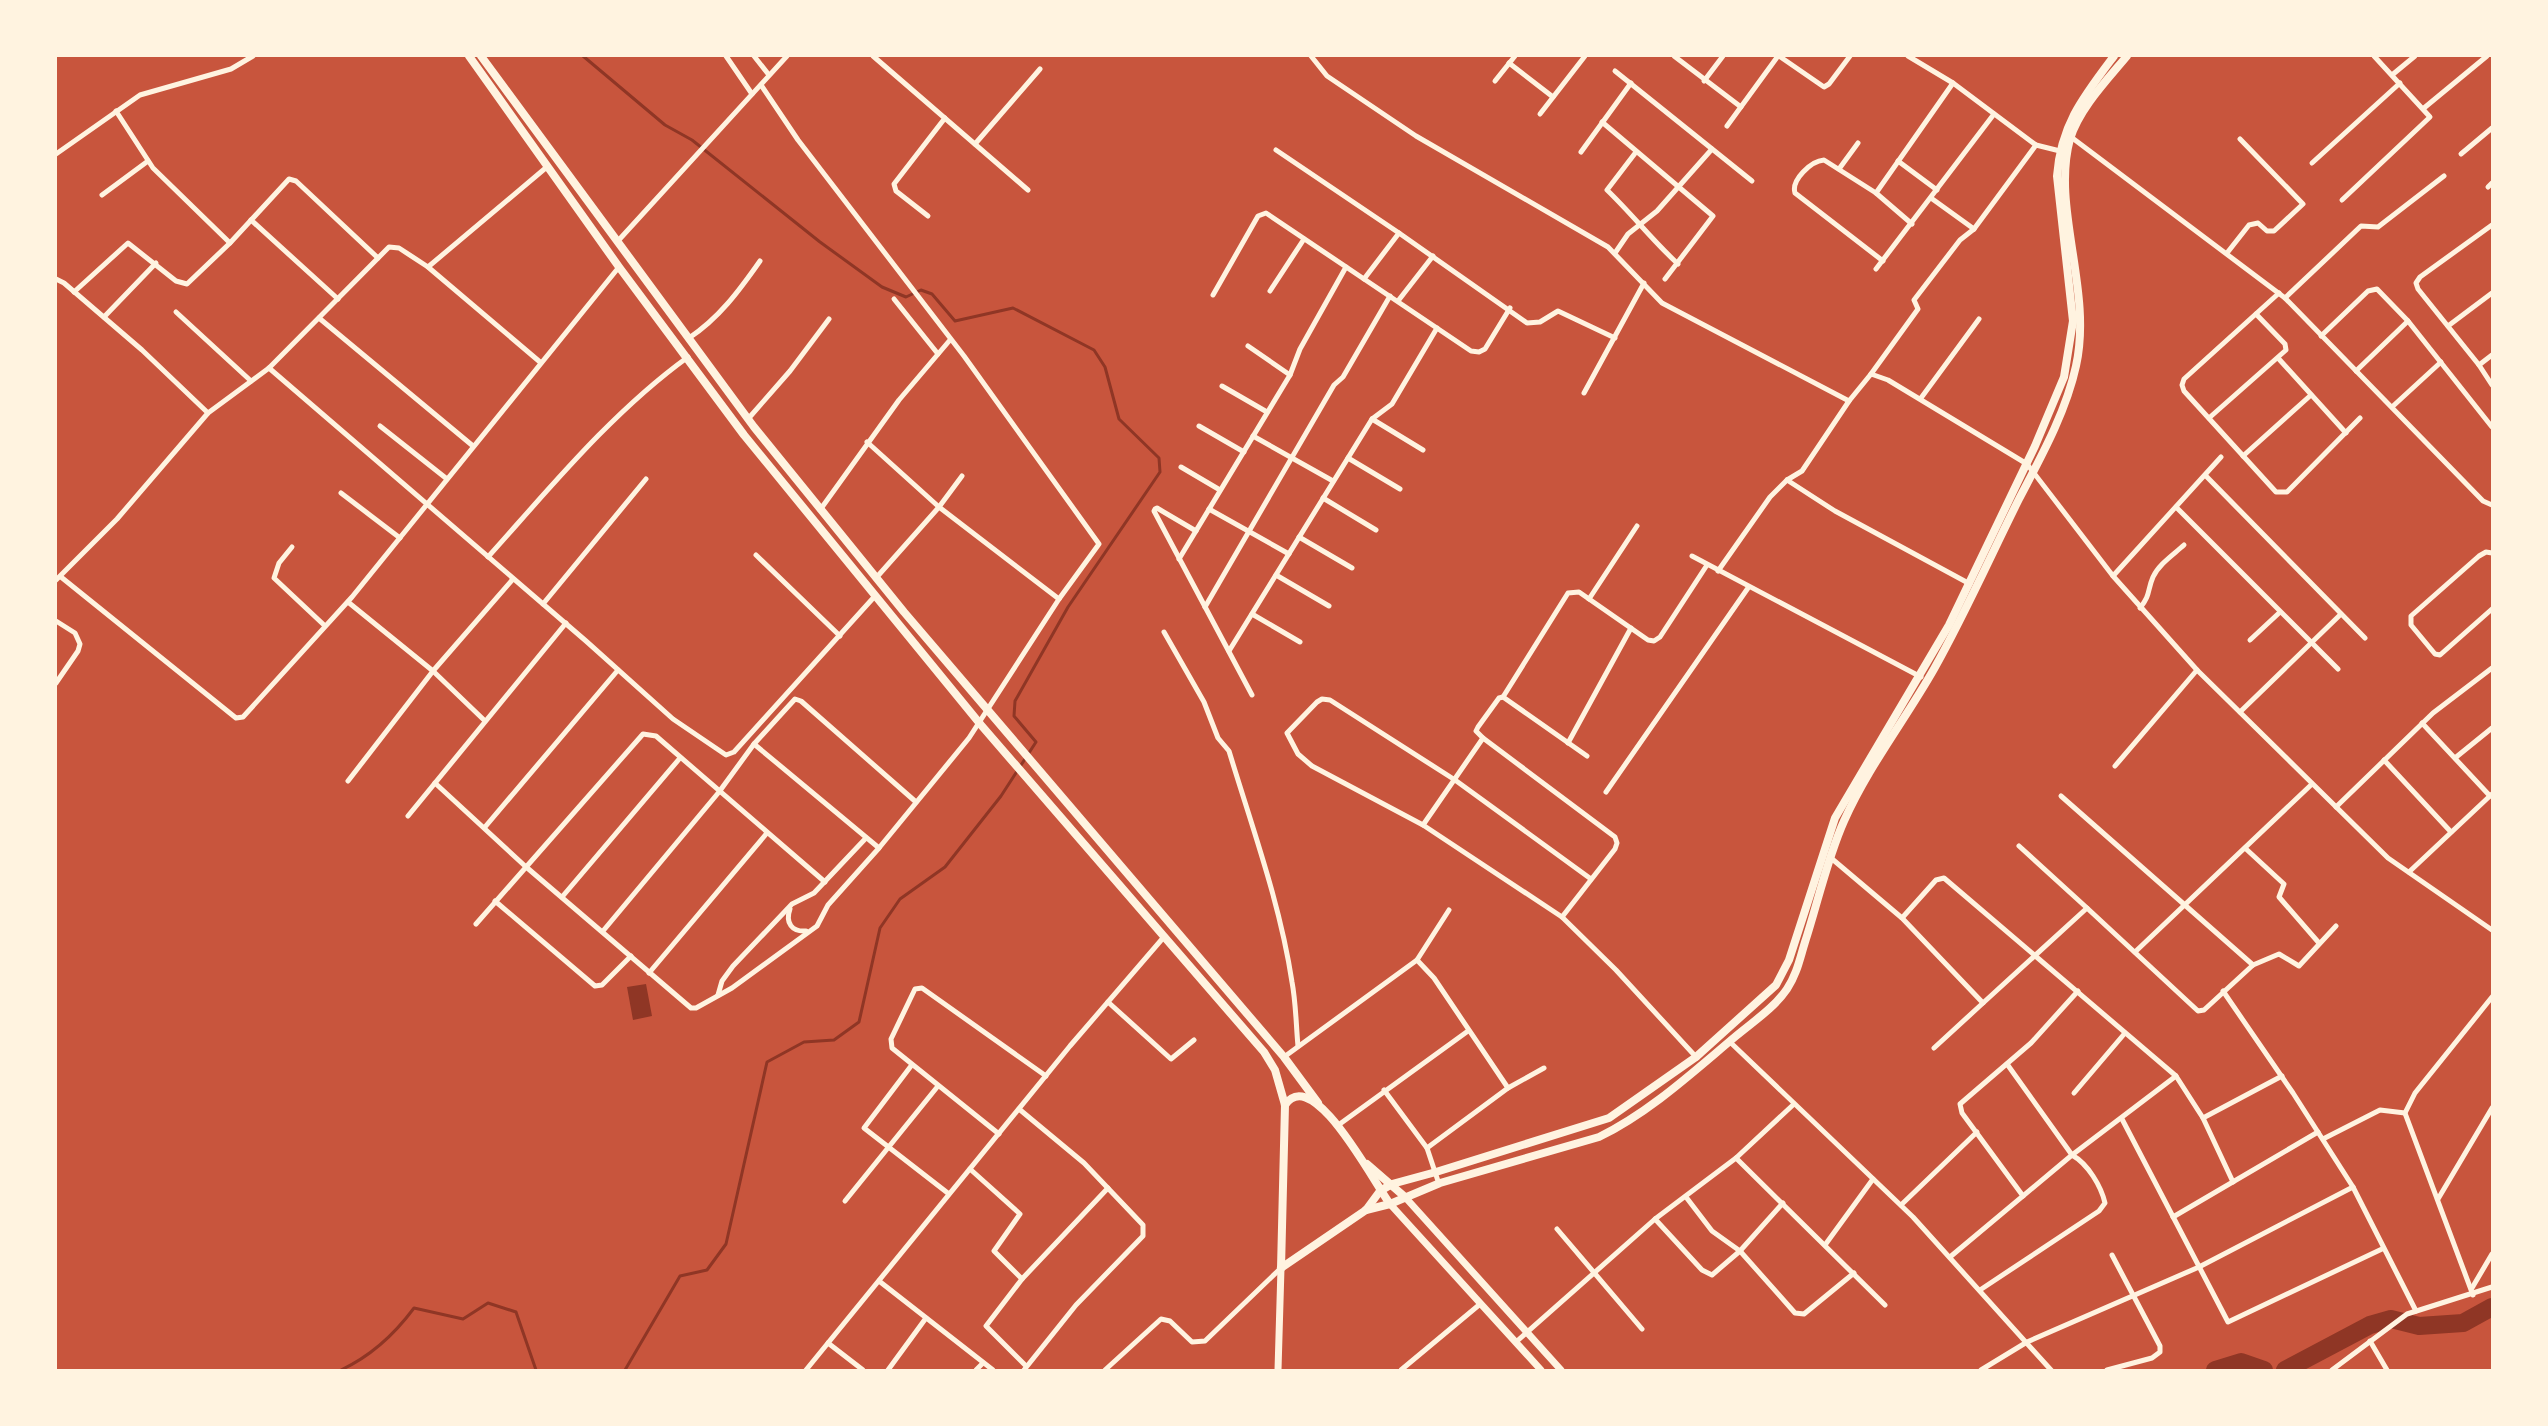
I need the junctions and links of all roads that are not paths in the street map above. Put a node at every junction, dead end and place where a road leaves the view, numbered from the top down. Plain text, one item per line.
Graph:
1 (253, 56) edge
2 (469, 56) edge
3 (481, 56) edge
4 (726, 56) edge
5 (754, 56) edge
6 (788, 56) edge
7 (873, 56) edge
8 (1311, 56) edge
9 (1515, 56) edge
10 (1585, 56) edge
11 (1674, 56) edge
12 (1723, 56) edge
13 (1778, 56) edge
14 (1850, 56) edge
15 (1908, 56) edge
16 (2114, 56) edge
17 (2127, 56) edge
18 (2374, 56) edge
19 (2415, 56) edge
20 (2486, 56) edge
21 (1787, 58) edge
22 (1509, 63) junction
23 (1040, 69) dead end
24 (1615, 71) dead end
25 (770, 75) junction
26 (2392, 75) junction
27 (1495, 81) dead end
28 (1704, 81) junction
29 (1631, 83) junction
30 (1953, 83) junction
31 (2400, 83) junction
32 (761, 85) junction
33 (753, 94) junction
34 (1553, 97) junction
35 (1741, 107) junction
36 (2424, 108) junction
37 (116, 111) junction
38 (1540, 114) dead end
39 (1994, 114) junction
40 (945, 118) junction
41 (1602, 122) junction
42 (1728, 126) dead end
43 (2493, 128) edge
44 (2071, 137) junction
45 (2240, 138) dead end
46 (1858, 143) dead end
47 (975, 144) junction
48 (2036, 145) junction
49 (1712, 149) junction
50 (1276, 150) dead end
51 (2060, 151) junction
52 (1581, 152) dead end
53 (1636, 152) junction
54 (56, 154) edge
55 (2462, 154) dead end
56 (148, 161) junction
57 (1898, 161) junction
58 (2312, 163) dead end
59 (548, 166) junction
60 (1839, 169) junction
61 (2444, 176) dead end
62 (1752, 181) dead end
63 (1680, 186) junction
64 (1028, 190) dead end
65 (1936, 190) junction
66 (1876, 193) junction
67 (102, 195) dead end
68 (1931, 198) junction
69 (2342, 200) dead end
70 (928, 216) dead end
71 (251, 220) junction
72 (1641, 223) junction
73 (1912, 224) junction
74 (2493, 225) edge
75 (1974, 229) junction
76 (1399, 233) junction
77 (1305, 239) junction
78 (617, 242) junction
79 (230, 243) junction
80 (1615, 253) junction
81 (2227, 253) junction
82 (1433, 256) junction
83 (378, 258) junction
84 (760, 261) dead end
85 (1883, 261) junction
86 (156, 263) junction
87 (1678, 264) junction
88 (428, 267) junction
89 (619, 267) junction
90 (1346, 267) junction
91 (1876, 270) dead end
92 (56, 279) edge
93 (1364, 279) junction
94 (1665, 279) dead end
95 (1644, 283) junction
96 (1270, 291) dead end
97 (74, 292) junction
98 (2279, 293) junction
99 (2493, 293) edge
100 (1213, 295) dead end
101 (1390, 296) junction
102 (2285, 298) junction
103 (338, 299) junction
104 (894, 299) dead end
105 (1398, 301) junction
106 (1510, 308) junction
107 (176, 312) dead end
108 (2256, 314) junction
109 (104, 318) junction
110 (320, 318) junction
111 (829, 319) dead end
112 (1979, 319) dead end
113 (2408, 321) junction
114 (2448, 326) junction
115 (1437, 328) junction
116 (2321, 336) junction
117 (689, 338) junction
118 (1615, 338) junction
119 (950, 340) junction
120 (1248, 346) dead end
121 (938, 354) junction
122 (2493, 355) edge
123 (688, 357) junction
124 (2278, 358) junction
125 (540, 362) junction
126 (2441, 362) junction
127 (2480, 364) junction
128 (269, 368) junction
129 (2356, 371) junction
130 (1871, 374) junction
131 (1290, 375) junction
132 (251, 381) junction
133 (2493, 385) edge
134 (1222, 386) dead end
135 (1584, 393) dead end
136 (2311, 395) junction
137 (1921, 398) junction
138 (1849, 401) junction
139 (2392, 407) junction
140 (1267, 412) junction
141 (208, 413) junction
142 (2209, 418) junction
143 (2360, 418) dead end
144 (748, 419) junction
145 (1372, 419) junction
146 (380, 426) dead end
147 (1199, 426) dead end
148 (2493, 427) edge
149 (2346, 433) junction
150 (1253, 436) junction
151 (867, 442) junction
152 (473, 446) junction
153 (1423, 450) dead end
154 (1244, 452) junction
155 (2243, 456) junction
156 (1292, 458) junction
157 (1348, 458) junction
158 (2221, 458) dead end
159 (2027, 464) junction
160 (1181, 467) dead end
161 (2034, 471) junction
162 (962, 476) dead end
163 (2206, 476) junction
164 (447, 479) junction
165 (646, 479) dead end
166 (1787, 480) junction
167 (1333, 482) junction
168 (1400, 489) dead end
169 (1220, 490) junction
170 (341, 494) dead end
171 (1323, 498) junction
172 (428, 503) junction
173 (2493, 505) edge
174 (939, 507) junction
175 (2176, 507) junction
176 (1209, 508) junction
177 (820, 510) junction
178 (1637, 526) dead end
179 (1376, 530) dead end
180 (1196, 531) junction
181 (1249, 531) junction
182 (1299, 537) junction
183 (400, 538) junction
184 (2184, 545) dead end
185 (292, 547) dead end
186 (2493, 553) edge
187 (1288, 554) junction
188 (756, 555) dead end
189 (1692, 556) dead end
190 (488, 558) junction
191 (1179, 559) junction
192 (1707, 564) junction
193 (1352, 568) dead end
194 (1718, 571) junction
195 (1276, 575) junction
196 (2113, 576) junction
197 (876, 578) junction
198 (58, 579) edge
199 (513, 579) junction
200 (1970, 584) junction
201 (1748, 588) junction
202 (875, 596) junction
203 (1059, 599) junction
204 (1589, 599) junction
205 (348, 602) junction
206 (543, 604) junction
207 (1329, 606) dead end
208 (1205, 607) junction
209 (2140, 608) junction
210 (2493, 609) edge
211 (2279, 613) junction
212 (1252, 614) junction
213 (2341, 614) junction
214 (56, 621) edge
215 (566, 623) junction
216 (324, 625) junction
217 (1631, 628) junction
218 (1164, 632) dead end
219 (840, 636) junction
220 (2365, 638) dead end
221 (2250, 640) dead end
222 (1300, 642) dead end
223 (2311, 642) junction
224 (1229, 651) junction
225 (2493, 668) edge
226 (2338, 669) dead end
227 (618, 670) junction
228 (2197, 670) junction
229 (433, 671) junction
230 (1921, 677) junction
231 (56, 683) edge
232 (1252, 695) dead end
233 (1503, 697) junction
234 (989, 712) junction
235 (2240, 712) junction
236 (485, 721) junction
237 (2422, 723) junction
238 (980, 724) junction
239 (2493, 728) edge
240 (1483, 738) junction
241 (1568, 743) junction
242 (754, 744) junction
243 (1587, 756) dead end
244 (680, 758) junction
245 (2455, 758) junction
246 (2384, 760) junction
247 (2115, 766) dead end
248 (1455, 780) junction
249 (348, 781) dead end
250 (435, 783) junction
251 (2312, 784) junction
252 (719, 792) junction
253 (1606, 792) dead end
254 (2491, 795) edge
255 (2061, 796) dead end
256 (916, 801) junction
257 (2336, 807) junction
258 (408, 816) dead end
259 (1423, 825) junction
260 (485, 827) junction
261 (2451, 832) junction
262 (768, 833) junction
263 (866, 838) junction
264 (2019, 846) dead end
265 (879, 848) junction
266 (2245, 848) junction
267 (1832, 858) junction
268 (525, 866) junction
269 (2409, 872) junction
270 (1592, 879) junction
271 (825, 882) junction
272 (562, 897) junction
273 (495, 902) junction
274 (2184, 906) junction
275 (790, 907) junction
276 (2086, 909) junction
277 (1449, 910) dead end
278 (1562, 917) junction
279 (1902, 918) junction
280 (476, 924) dead end
281 (2336, 926) dead end
282 (2493, 930) edge
283 (808, 931) junction
284 (603, 932) junction
285 (1163, 938) junction
286 (2319, 943) junction
287 (2135, 952) junction
288 (2037, 955) junction
289 (631, 956) junction
290 (1417, 960) junction
291 (2253, 965) junction
292 (650, 973) junction
293 (2223, 991) junction
294 (2078, 992) junction
295 (718, 995) junction
296 (2493, 997) edge
297 (1108, 1002) junction
298 (1983, 1003) junction
299 (1468, 1031) junction
300 (2125, 1033) junction
301 (1194, 1040) dead end
302 (1730, 1041) junction
303 (1298, 1046) junction
304 (1934, 1047) dead end
305 (1284, 1057) junction
306 (1696, 1057) junction
307 (2007, 1064) junction
308 (1703, 1065) junction
309 (911, 1066) junction
310 (1544, 1068) dead end
311 (1046, 1076) junction
312 (2176, 1076) junction
313 (2282, 1076) junction
314 (938, 1086) junction
315 (1508, 1088) junction
316 (1384, 1090) junction
317 (2074, 1094) dead end
318 (1318, 1103) junction
319 (1794, 1104) junction
320 (1285, 1105) junction
321 (2493, 1108) edge
322 (1019, 1109) junction
323 (2405, 1113) junction
324 (2203, 1118) junction
325 (2122, 1119) junction
326 (1337, 1126) junction
327 (1977, 1132) junction
328 (2318, 1132) junction
329 (999, 1134) junction
330 (2323, 1139) junction
331 (888, 1148) junction
332 (1427, 1148) junction
333 (2072, 1155) junction
334 (1736, 1158) junction
335 (1365, 1162) junction
336 (970, 1169) junction
337 (1436, 1172) junction
338 (1873, 1179) junction
339 (2233, 1182) junction
340 (1392, 1184) junction
341 (1439, 1184) junction
342 (2353, 1187) junction
343 (1108, 1188) junction
344 (1380, 1191) junction
345 (949, 1194) junction
346 (2022, 1196) junction
347 (1405, 1197) junction
348 (1686, 1197) junction
349 (2438, 1199) junction
350 (845, 1201) dead end
351 (1390, 1203) junction
352 (1783, 1203) junction
353 (1901, 1205) junction
354 (1366, 1210) junction
355 (2173, 1217) junction
356 (1655, 1219) junction
357 (1557, 1229) dead end
358 (1825, 1245) junction
359 (2382, 1249) junction
360 (1740, 1251) junction
361 (2493, 1254) edge
362 (2112, 1255) dead end
363 (1950, 1257) junction
364 (2199, 1267) junction
365 (1281, 1268) junction
366 (1595, 1273) junction
367 (1854, 1273) junction
368 (1022, 1278) junction
369 (879, 1281) junction
370 (2493, 1287) edge
371 (1980, 1290) junction
372 (2472, 1291) junction
373 (2133, 1294) junction
374 (1479, 1305) junction
375 (1885, 1305) dead end
376 (2416, 1311) junction
377 (926, 1318) junction
378 (1642, 1329) dead end
379 (1528, 1333) junction
380 (2027, 1341) junction
381 (2370, 1341) junction
382 (1516, 1342) junction
383 (828, 1343) junction
384 (983, 1363) junction
385 (1025, 1368) edge
386 (806, 1371) edge
387 (863, 1371) edge
388 (888, 1371) edge
389 (976, 1371) edge
390 (993, 1371) edge
391 (1105, 1371) edge
392 (1278, 1371) edge
393 (1401, 1371) edge
394 (1541, 1371) edge
395 (1561, 1371) edge
396 (1981, 1371) edge
397 (2051, 1371) edge
398 (2107, 1371) edge
399 (2332, 1371) edge
400 (2387, 1371) edge

1 - 37 street
2 - 59 highway
3 - 78 highway
4 - 33 street
5 - 25 street
6 - 25 street
7 - 40 street
8 - 80 street
9 - 22 street
10 - 34 street
11 - 28 street
12 - 28 street
13 - 21 street
13 - 35 street
14 - 21 street
15 - 30 street
16 - 51 highway
17 - 44 highway
18 - 26 street
19 - 26 street
20 - 36 street
22 - 27 street
22 - 34 street
23 - 47 street
24 - 29 street
25 - 32 street
26 - 31 street
28 - 35 street
29 - 41 street
29 - 49 street
30 - 39 street
30 - 57 street
31 - 36 street
31 - 58 street
32 - 33 street
32 - 119 street
33 - 78 street
34 - 38 street
35 - 42 street
36 - 69 street
37 - 54 street
37 - 56 street
39 - 48 street
39 - 65 street
40 - 47 street
40 - 70 street
41 - 52 street
41 - 53 street
43 - 55 street
44 - 81 street
44 - 161 highway
45 - 81 street
46 - 60 street
47 - 64 street
48 - 51 street
48 - 75 street
49 - 62 street
49 - 63 street
50 - 76 street
51 - 159 highway
53 - 63 street
53 - 72 street
56 - 67 street
56 - 79 street
57 - 65 street
57 - 66 street
59 - 88 street
59 - 89 highway
60 - 66 street
60 - 85 street
61 - 102 street
63 - 72 street
63 - 87 street
65 - 68 street
66 - 73 street
68 - 73 street
68 - 75 street
71 - 79 street
71 - 83 street
71 - 103 street
72 - 80 street
72 - 87 street
73 - 85 street
74 - 114 street
75 - 130 street
76 - 82 street
76 - 93 street
77 - 90 street
77 - 96 street
77 - 100 street
78 - 117 highway
79 - 86 street
80 - 95 street
81 - 98 street
82 - 105 street
82 - 106 street
83 - 88 street
83 - 103 street
84 - 117 street
85 - 91 street
86 - 97 street
86 - 109 street
87 - 94 street
88 - 125 street
89 - 123 highway
89 - 125 street
90 - 93 street
90 - 131 street
92 - 97 street
93 - 101 street
95 - 118 street
95 - 138 street
97 - 109 street
98 - 102 street
98 - 108 street
99 - 114 street
101 - 105 street
101 - 156 street
102 - 116 street
103 - 110 street
104 - 121 street
105 - 115 street
106 - 115 street
106 - 118 street
107 - 132 street
108 - 124 street
108 - 142 street
109 - 141 street
110 - 128 street
110 - 152 street
111 - 144 street
112 - 137 street
113 - 116 street
113 - 126 street
113 - 129 street
114 - 127 street
115 - 145 street
116 - 129 street
117 - 144 highway
118 - 135 street
119 - 121 street
119 - 203 street
120 - 131 street
121 - 151 street
122 - 127 street
123 - 190 street
123 - 202 highway
124 - 136 street
124 - 142 street
125 - 152 street
126 - 139 street
126 - 148 street
127 - 133 street
128 - 132 street
128 - 172 street
129 - 139 street
130 - 137 street
130 - 138 street
131 - 140 street
132 - 141 street
134 - 140 street
136 - 149 street
136 - 155 street
137 - 159 street
138 - 166 street
139 - 173 street
140 - 150 street
141 - 198 street
142 - 155 street
143 - 149 street
144 - 177 highway
145 - 153 street
145 - 157 street
146 - 164 street
147 - 154 street
149 - 155 street
150 - 154 street
150 - 156 street
151 - 174 street
151 - 177 street
152 - 164 street
154 - 169 street
156 - 167 street
156 - 181 street
157 - 167 street
157 - 168 street
158 - 163 street
159 - 161 street
159 - 200 highway
160 - 169 street
161 - 196 street
161 - 267 highway
162 - 174 street
163 - 175 street
163 - 213 street
164 - 172 street
165 - 206 street
166 - 194 street
166 - 200 street
167 - 171 street
169 - 176 street
170 - 183 street
171 - 179 street
171 - 182 street
172 - 183 street
172 - 190 street
174 - 197 street
174 - 203 street
175 - 196 street
175 - 211 street
176 - 180 street
176 - 181 street
177 - 197 highway
178 - 204 street
180 - 191 street
180 - 191 street
181 - 187 street
181 - 208 street
182 - 187 street
182 - 193 street
183 - 205 street
184 - 209 street
185 - 216 street
186 - 210 street
187 - 195 street
188 - 219 street
189 - 192 street
190 - 199 street
191 - 208 street
192 - 194 street
192 - 217 street
194 - 201 street
195 - 207 street
195 - 212 street
196 - 209 street
197 - 234 highway
198 - 216 street
199 - 206 street
199 - 229 street
200 - 230 highway
201 - 230 street
201 - 253 street
202 - 219 street
202 - 238 highway
203 - 234 street
204 - 217 street
204 - 233 street
205 - 216 street
205 - 229 street
206 - 215 street
208 - 224 street
209 - 228 street
211 - 221 street
211 - 223 street
212 - 222 street
212 - 224 street
213 - 220 street
213 - 223 street
214 - 231 street
215 - 227 street
215 - 236 street
217 - 241 street
218 - 303 street
219 - 227 street
223 - 226 street
223 - 235 street
224 - 232 street
225 - 237 street
227 - 260 street
228 - 235 street
228 - 247 street
229 - 236 street
229 - 249 street
230 - 306 highway
233 - 240 street
233 - 241 street
234 - 238 street
234 - 305 highway
235 - 251 street
236 - 250 street
237 - 245 street
237 - 246 street
238 - 256 street
238 - 285 highway
239 - 245 street
240 - 248 street
240 - 270 street
241 - 243 street
242 - 252 street
242 - 256 street
242 - 263 street
244 - 252 street
244 - 268 street
244 - 272 street
245 - 254 street
246 - 257 street
246 - 261 street
248 - 259 street
248 - 259 street
248 - 270 street
250 - 258 street
250 - 260 street
251 - 257 street
251 - 266 street
252 - 262 street
252 - 284 street
254 - 261 street
255 - 274 street
256 - 265 street
257 - 269 street
259 - 278 street
260 - 268 street
261 - 269 street
262 - 271 street
262 - 292 street
263 - 265 street
263 - 271 street
264 - 276 street
265 - 283 street
266 - 274 street
266 - 286 street
267 - 279 street
267 - 302 highway
268 - 272 street
268 - 273 street
269 - 282 street
270 - 278 street
271 - 275 street
272 - 284 street
273 - 280 street
273 - 289 street
274 - 287 street
274 - 291 street
275 - 283 street
275 - 295 street
276 - 287 street
276 - 288 street
277 - 290 street
278 - 306 street
279 - 288 street
279 - 298 street
281 - 286 street
283 - 295 street
284 - 289 street
285 - 297 street
285 - 320 highway
286 - 291 street
287 - 293 street
288 - 294 street
288 - 298 street
289 - 292 street
290 - 299 street
290 - 303 street
291 - 293 street
292 - 295 street
293 - 313 street
294 - 300 street
294 - 307 street
296 - 323 street
297 - 301 street
297 - 311 street
298 - 304 street
299 - 315 street
299 - 316 street
300 - 312 street
300 - 317 street
302 - 308 highway
302 - 319 street
303 - 305 street
305 - 318 highway
306 - 308 street
306 - 337 highway
307 - 327 street
307 - 333 street
308 - 341 highway
309 - 311 street
309 - 314 street
309 - 331 street
310 - 315 street
311 - 322 street
312 - 324 street
312 - 325 street
313 - 324 street
313 - 328 street
314 - 329 street
314 - 331 street
315 - 332 street
316 - 326 street
316 - 332 street
318 - 320 highway
318 - 326 highway
319 - 334 street
319 - 338 street
320 - 365 highway
321 - 349 street
322 - 329 street
322 - 343 street
323 - 330 street
323 - 349 street
324 - 339 street
325 - 333 street
325 - 355 street
326 - 335 highway
327 - 346 street
327 - 353 street
328 - 330 street
328 - 339 street
329 - 336 street
330 - 342 street
331 - 345 street
331 - 350 street
332 - 337 street
333 - 346 street
333 - 371 street
334 - 348 street
334 - 352 street
335 - 340 highway
335 - 344 highway
336 - 345 street
336 - 368 street
337 - 340 highway
337 - 341 street
338 - 353 street
338 - 358 street
339 - 355 street
340 - 344 highway
340 - 347 highway
341 - 347 highway
342 - 359 street
342 - 364 street
343 - 368 street
343 - 385 street
344 - 351 highway
344 - 354 highway
345 - 369 street
346 - 363 street
347 - 351 highway
347 - 379 main road
348 - 356 street
348 - 360 street
349 - 372 street
351 - 354 highway
351 - 374 main road
352 - 358 street
352 - 360 street
353 - 363 street
354 - 365 highway
355 - 364 street
356 - 360 street
356 - 366 street
357 - 366 street
358 - 367 street
359 - 364 street
359 - 376 street
360 - 367 street
361 - 372 street
362 - 373 street
363 - 371 street
364 - 373 street
365 - 391 street
365 - 392 main road
366 - 378 street
366 - 379 street
367 - 375 street
368 - 385 street
369 - 377 street
369 - 383 street
370 - 372 street
371 - 380 street
372 - 376 street
373 - 380 street
373 - 398 street
374 - 382 main road
374 - 393 street
376 - 381 street
377 - 384 street
377 - 388 street
379 - 382 street
379 - 395 main road
380 - 396 street
380 - 397 street
381 - 399 street
381 - 400 street
382 - 394 main road
383 - 386 street
383 - 387 street
384 - 389 street
384 - 390 street

